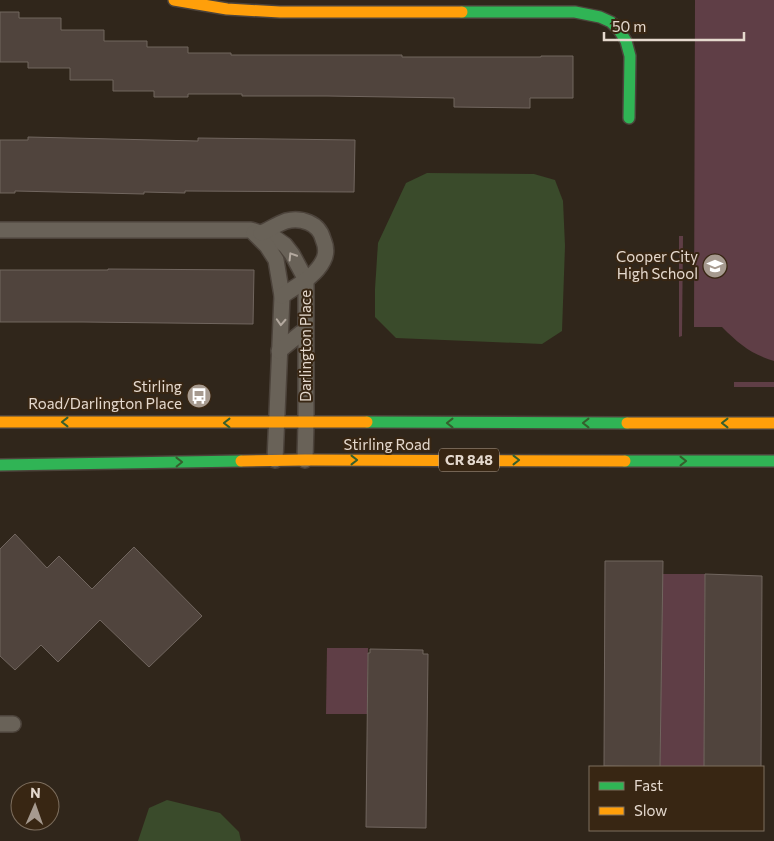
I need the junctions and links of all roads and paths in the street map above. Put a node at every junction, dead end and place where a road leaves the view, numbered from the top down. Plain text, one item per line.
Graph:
1 (174, 0) edge
2 (548, 6) edge
3 (629, 118) dead end
4 (0, 230) edge
5 (256, 231) junction
6 (306, 280) junction
7 (282, 296) junction
8 (306, 333) junction
9 (280, 351) junction
10 (0, 422) edge
11 (276, 423) junction
12 (306, 423) junction
13 (774, 423) edge
14 (275, 460) junction
15 (305, 460) junction
16 (774, 461) edge
17 (0, 465) edge

1 - 2 main road
2 - 3 main road
4 - 5 street, Darlington Place
6 -> 5 street, Darlington Place
5 - 6 street
5 - 7 street, Darlington Place
6 - 7 street
6 - 8 street, Darlington Place
7 -> 9 street, Darlington Place
8 - 9 street
8 - 12 street, Darlington Place
9 - 11 street, Darlington Place
11 -> 10 main road, Stirling Road
11 - 12 main road, Stirling Road
11 - 14 street, Darlington Place
13 -> 12 main road, Stirling Road
12 - 15 street, Darlington Place
14 - 15 main road, Stirling Road / CR 848
17 -> 14 main road, Stirling Road / CR 848
15 -> 16 main road, Stirling Road / CR 848

